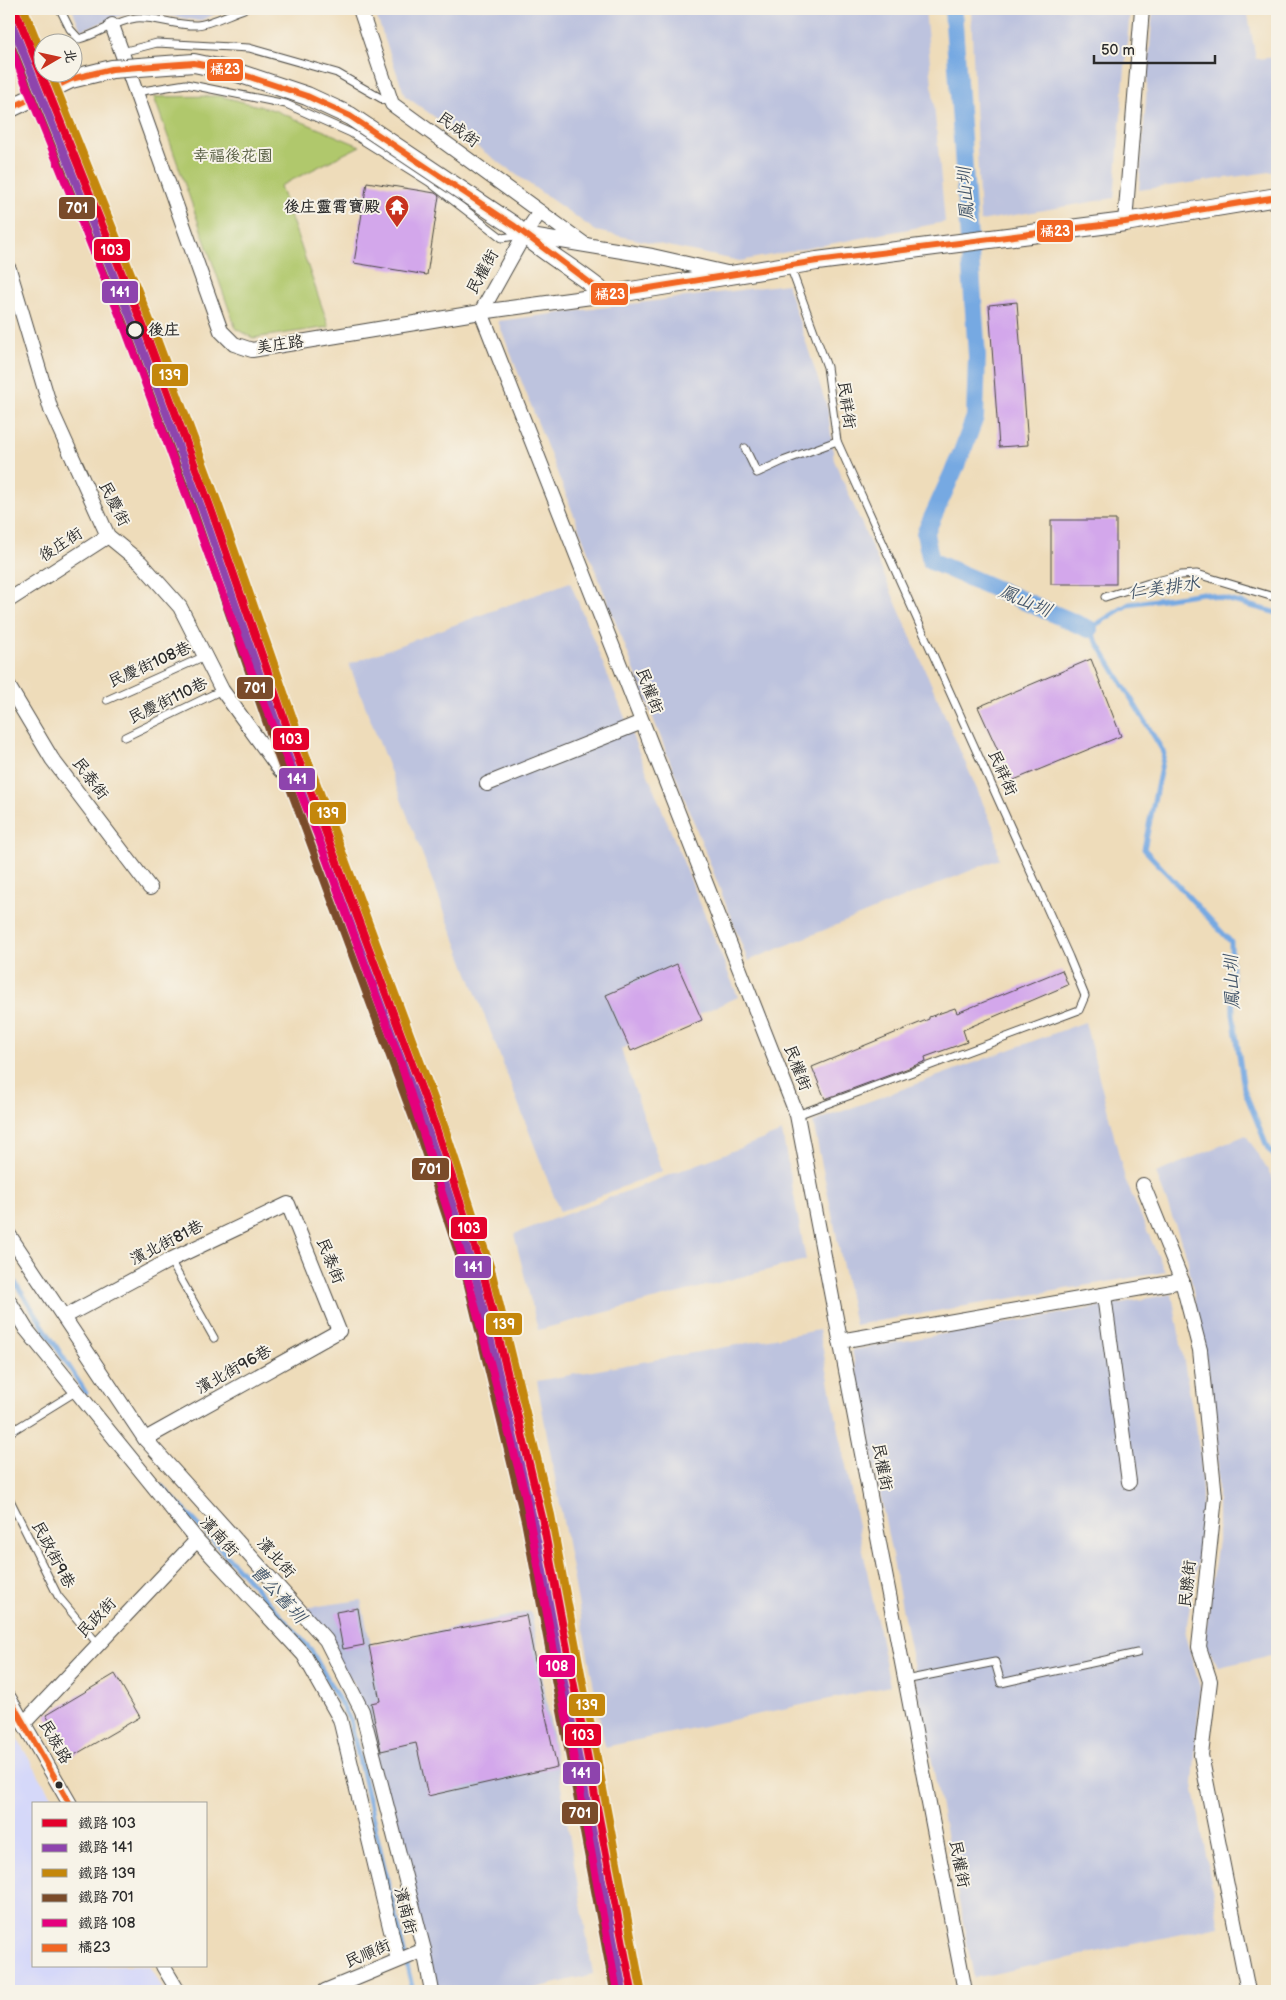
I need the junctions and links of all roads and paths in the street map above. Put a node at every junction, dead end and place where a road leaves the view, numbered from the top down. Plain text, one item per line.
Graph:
1 (60, 9) edge
2 (244, 9) edge
3 (360, 9) edge
4 (1142, 9) edge
5 (112, 25) junction
6 (122, 52) junction
7 (136, 92) junction
8 (392, 104) junction
9 (9, 109) edge
10 (1277, 197) edge
11 (540, 212) junction
12 (1125, 222) junction
13 (519, 230) junction
14 (584, 244) junction
15 (790, 266) junction
16 (9, 268) edge
17 (733, 275) junction
18 (606, 295) junction
19 (481, 312) junction
20 (838, 441) junction
21 (745, 448) dead end
22 (108, 536) junction
23 (1105, 597) dead end
24 (1277, 598) edge
25 (9, 600) edge
26 (205, 656) junction
27 (9, 687) edge
28 (222, 690) junction
29 (107, 700) dead end
30 (642, 722) junction
31 (125, 737) dead end
32 (280, 770) dead end
33 (487, 784) dead end
34 (150, 888) dead end
35 (797, 1115) junction
36 (1143, 1185) dead end
37 (288, 1204) joint
38 (9, 1235) edge
39 (170, 1260) junction
40 (1182, 1281) junction
41 (1104, 1295) junction
42 (9, 1301) edge
43 (64, 1317) junction
44 (339, 1331) joint
45 (214, 1338) dead end
46 (840, 1341) junction
47 (77, 1392) junction
48 (9, 1433) edge
49 (145, 1439) junction
50 (1129, 1482) dead end
51 (9, 1498) edge
52 (197, 1540) junction
53 (98, 1643) junction
54 (1137, 1653) dead end
55 (905, 1680) junction
56 (9, 1698) edge
57 (24, 1723) junction
58 (69, 1802) edge
59 (421, 1951) junction
60 (401, 1959) junction
61 (164, 1968) edge
62 (178, 1991) edge
63 (325, 1991) edge
64 (432, 1991) edge
65 (965, 1991) edge
66 (1248, 1991) edge

1 - 5 lane
2 - 5 lane
3 - 8 street
4 - 12 street
5 - 6 street, 美庄路
6 - 7 street, 美庄路
6 - 8 lane
7 - 13 lane
7 - 19 street, 美庄路
8 - 11 street, 民成街
9 - 13 street, bridge
10 - 12 street
11 - 13 street, 民權街
11 - 14 street, 民成街
12 - 15 street
13 - 14 street
13 - 18 street
13 - 19 street, 民權街
14 - 17 street
15 - 17 street
15 - 20 lane, 民祥街
16 - 22 street, 民慶街
17 - 18 street
18 - 19 street, 美庄路
19 - 30 street, 民權街
20 - 21 lane
20 - 35 lane, 民祥街
22 - 25 street, 後庄街
22 - 26 street, 民慶街
23 - 24 lane
26 - 28 street, 民慶街
26 - 29 lane, 民慶街108巷
27 - 34 street, 民泰街
28 - 31 lane, 民慶街110巷
28 - 32 street, 民慶街
30 - 33 street
30 - 35 street, 民權街
35 - 46 street, 民權街
36 - 40 street, 民勝街
37 - 39 street, 濱北街81巷
37 - 44 street, 民泰街
38 - 43 street, 濱北街
39 - 43 street, 濱北街81巷
39 - 45 lane
40 - 41 street
40 - 66 street, 民勝街
41 - 46 street
41 - 50 street
42 - 47 street, 濱南街
43 - 49 street, 濱北街
44 - 49 street, 濱北街96巷
46 - 55 street, 民權街
47 - 48 lane
47 - 52 street, 濱南街
49 - 59 street, 濱北街
51 - 53 lane, 民政街9巷
52 - 53 street, 民政街
52 - 60 street, 濱南街
53 - 57 street, 民政街
54 - 55 lane
55 - 65 street, 民權街
56 - 57 street, 民族路
57 - 58 street, 民族路
59 - 60 street, 民順街
59 - 64 street, 濱北街
60 - 63 street, 民順街
61 - 62 street

